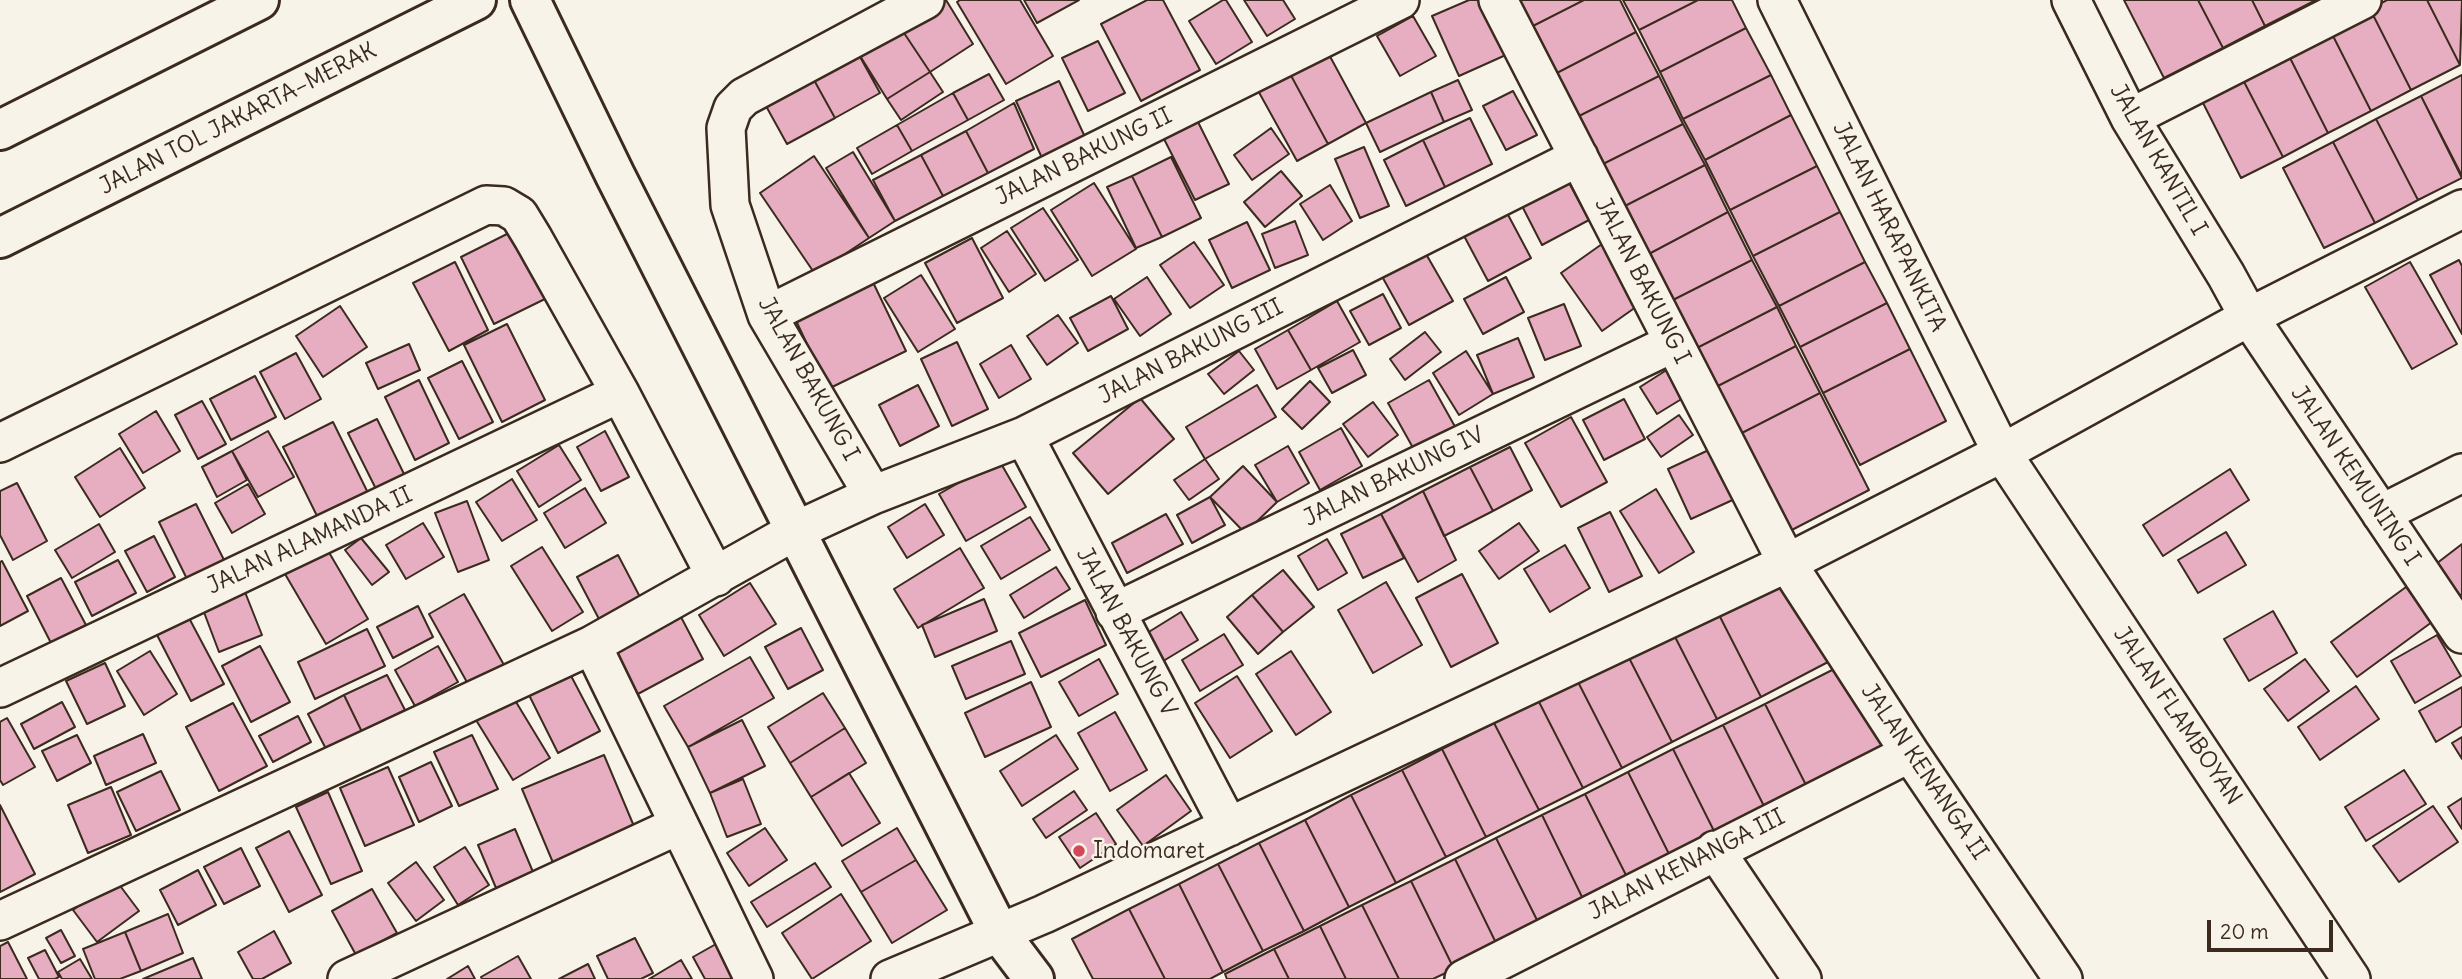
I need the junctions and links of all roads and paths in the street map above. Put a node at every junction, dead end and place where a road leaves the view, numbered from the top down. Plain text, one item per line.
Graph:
1 (258, 0) edge
2 (475, 0) edge
3 (530, 0) edge
4 (925, 0) edge
5 (1400, 0) edge
6 (1498, 0) edge
7 (1777, 0) edge
8 (2071, 0) edge
9 (2362, 0) edge
10 (2130, 118) junction
11 (0, 130) edge
12 (1579, 157) junction
13 (2462, 209) edge
14 (0, 238) edge
15 (767, 315) junction
16 (2249, 317) junction
17 (1673, 343) junction
18 (620, 393) junction
19 (1024, 436) junction
20 (0, 443) edge
21 (2002, 453) junction
22 (2462, 473) edge
23 (873, 495) junction
24 (2381, 514) junction
25 (795, 531) junction
26 (1787, 563) junction
27 (716, 577) junction
28 (1115, 612) junction
29 (2462, 634) edge
30 (593, 645) junction
31 (0, 688) edge
32 (1910, 753) junction
33 (679, 825) junction
34 (1229, 827) junction
35 (1715, 850) junction
36 (0, 921) edge
37 (1000, 934) junction
38 (347, 979) edge
39 (754, 979) edge
40 (890, 979) edge
41 (1034, 979) edge
42 (1464, 979) edge
43 (1802, 979) edge
44 (2063, 979) edge
45 (2351, 979) edge

1 - 11 main road
2 - 14 main road, JALAN TOL JAKARTA–MERAK
3 - 25 main road
4 - 15 street, JALAN BAKUNG I
5 - 15 street, JALAN BAKUNG II
6 - 12 street, JALAN BAKUNG I
7 - 21 street, JALAN HARAPANKITA
8 - 10 street, JALAN KANTIL I
9 - 10 street
10 - 16 street, JALAN KANTIL I
12 - 17 street, JALAN BAKUNG I
12 - 19 street, JALAN BAKUNG III
13 - 16 street
15 - 23 street, JALAN BAKUNG I
16 - 21 street
16 - 24 street, JALAN KEMUNING I
17 - 26 street, JALAN BAKUNG I
17 - 28 street, JALAN BAKUNG IV
18 - 20 street
18 - 27 street
18 - 31 street, JALAN ALAMANDA II
19 - 23 street, JALAN BAKUNG III
19 - 28 street, JALAN BAKUNG V
21 - 26 street
21 - 45 street, JALAN FLAMBOYAN
22 - 24 street
23 - 25 street, JALAN BAKUNG III
24 - 29 street, JALAN KEMUNING I
25 - 27 street, JALAN BAKUNG III
25 - 37 main road
26 - 32 street, JALAN KENANGA II
26 - 34 street
27 - 30 street, JALAN BAKUNG III
28 - 34 street, JALAN BAKUNG V
30 - 33 street
30 - 36 street, JALAN BAKUNG III
32 - 35 street, JALAN KENANGA III
32 - 44 street, JALAN KENANGA II
33 - 38 street
33 - 39 street
34 - 37 street
35 - 42 street, JALAN KENANGA III
35 - 43 street
37 - 40 street
37 - 41 main road

